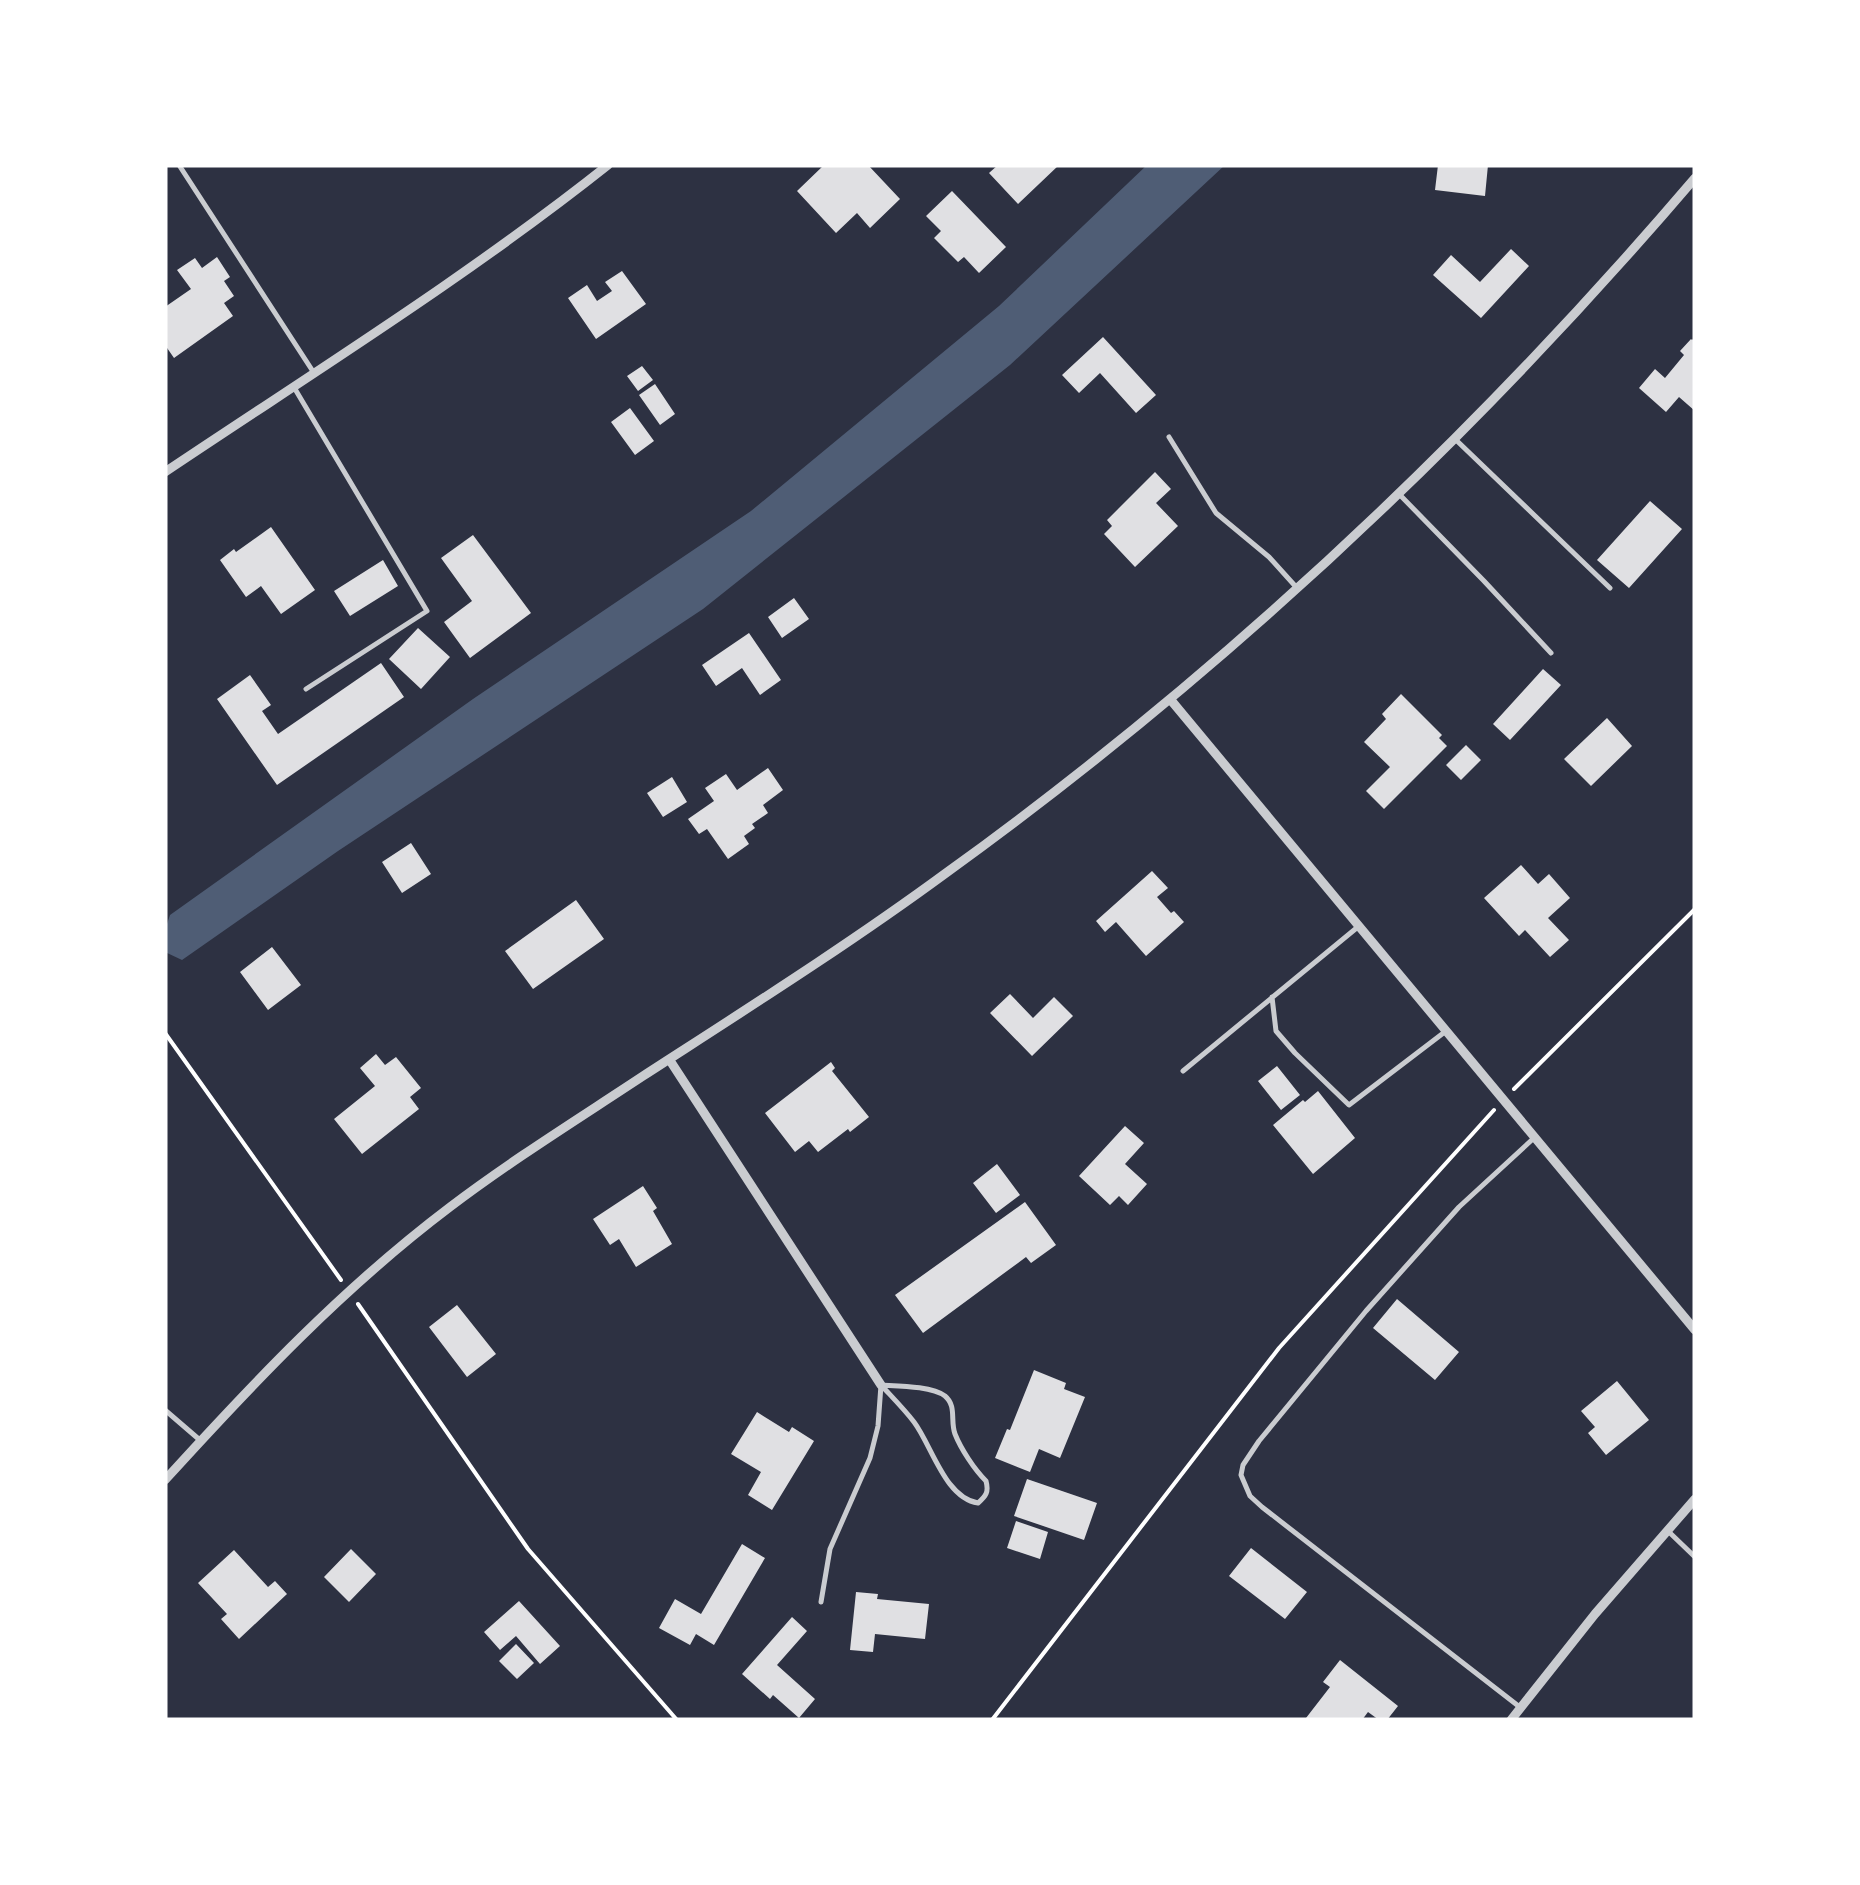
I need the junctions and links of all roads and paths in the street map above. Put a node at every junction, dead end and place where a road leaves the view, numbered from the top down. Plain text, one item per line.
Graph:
1 (179, 165) edge
2 (608, 165) edge
3 (1695, 178) edge
4 (314, 373) junction
5 (293, 386) junction
6 (1169, 437) dead end
7 (1455, 438) junction
8 (165, 472) edge
9 (1399, 494) junction
10 (1297, 588) junction
11 (1610, 588) dead end
12 (1550, 653) dead end
13 (306, 689) dead end
14 (1170, 699) junction
15 (1695, 909) edge
16 (1359, 926) junction
17 (1272, 997) junction
18 (1446, 1030) junction
19 (165, 1033) edge
20 (669, 1060) junction
21 (1183, 1070) dead end
22 (1504, 1100) junction
23 (1535, 1137) junction
24 (349, 1291) junction
25 (1695, 1330) edge
26 (882, 1384) junction
27 (165, 1410) edge
28 (200, 1441) junction
29 (165, 1480) edge
30 (1695, 1500) edge
31 (1666, 1530) junction
32 (1695, 1557) edge
33 (822, 1602) dead end
34 (1521, 1708) junction
35 (677, 1720) edge
36 (992, 1720) edge
37 (1511, 1720) edge

1 - 4 lane
2 - 4 street
3 - 7 street
4 - 5 street
5 - 8 street
5 - 13 lane
6 - 10 lane
7 - 9 street
7 - 11 lane
9 - 10 street
9 - 12 lane
10 - 14 street
14 - 16 street
14 - 20 street
15 - 22 path
16 - 17 lane
16 - 18 street
17 - 18 lane
17 - 21 lane
18 - 22 street
19 - 24 path
20 - 24 street
20 - 26 street
22 - 23 street
22 - 36 path
23 - 25 street
23 - 34 lane
24 - 28 street
24 - 35 path
26 - 26 lane
26 - 33 lane
27 - 28 lane
28 - 29 street
30 - 31 street
31 - 32 lane
31 - 34 street
34 - 37 street

